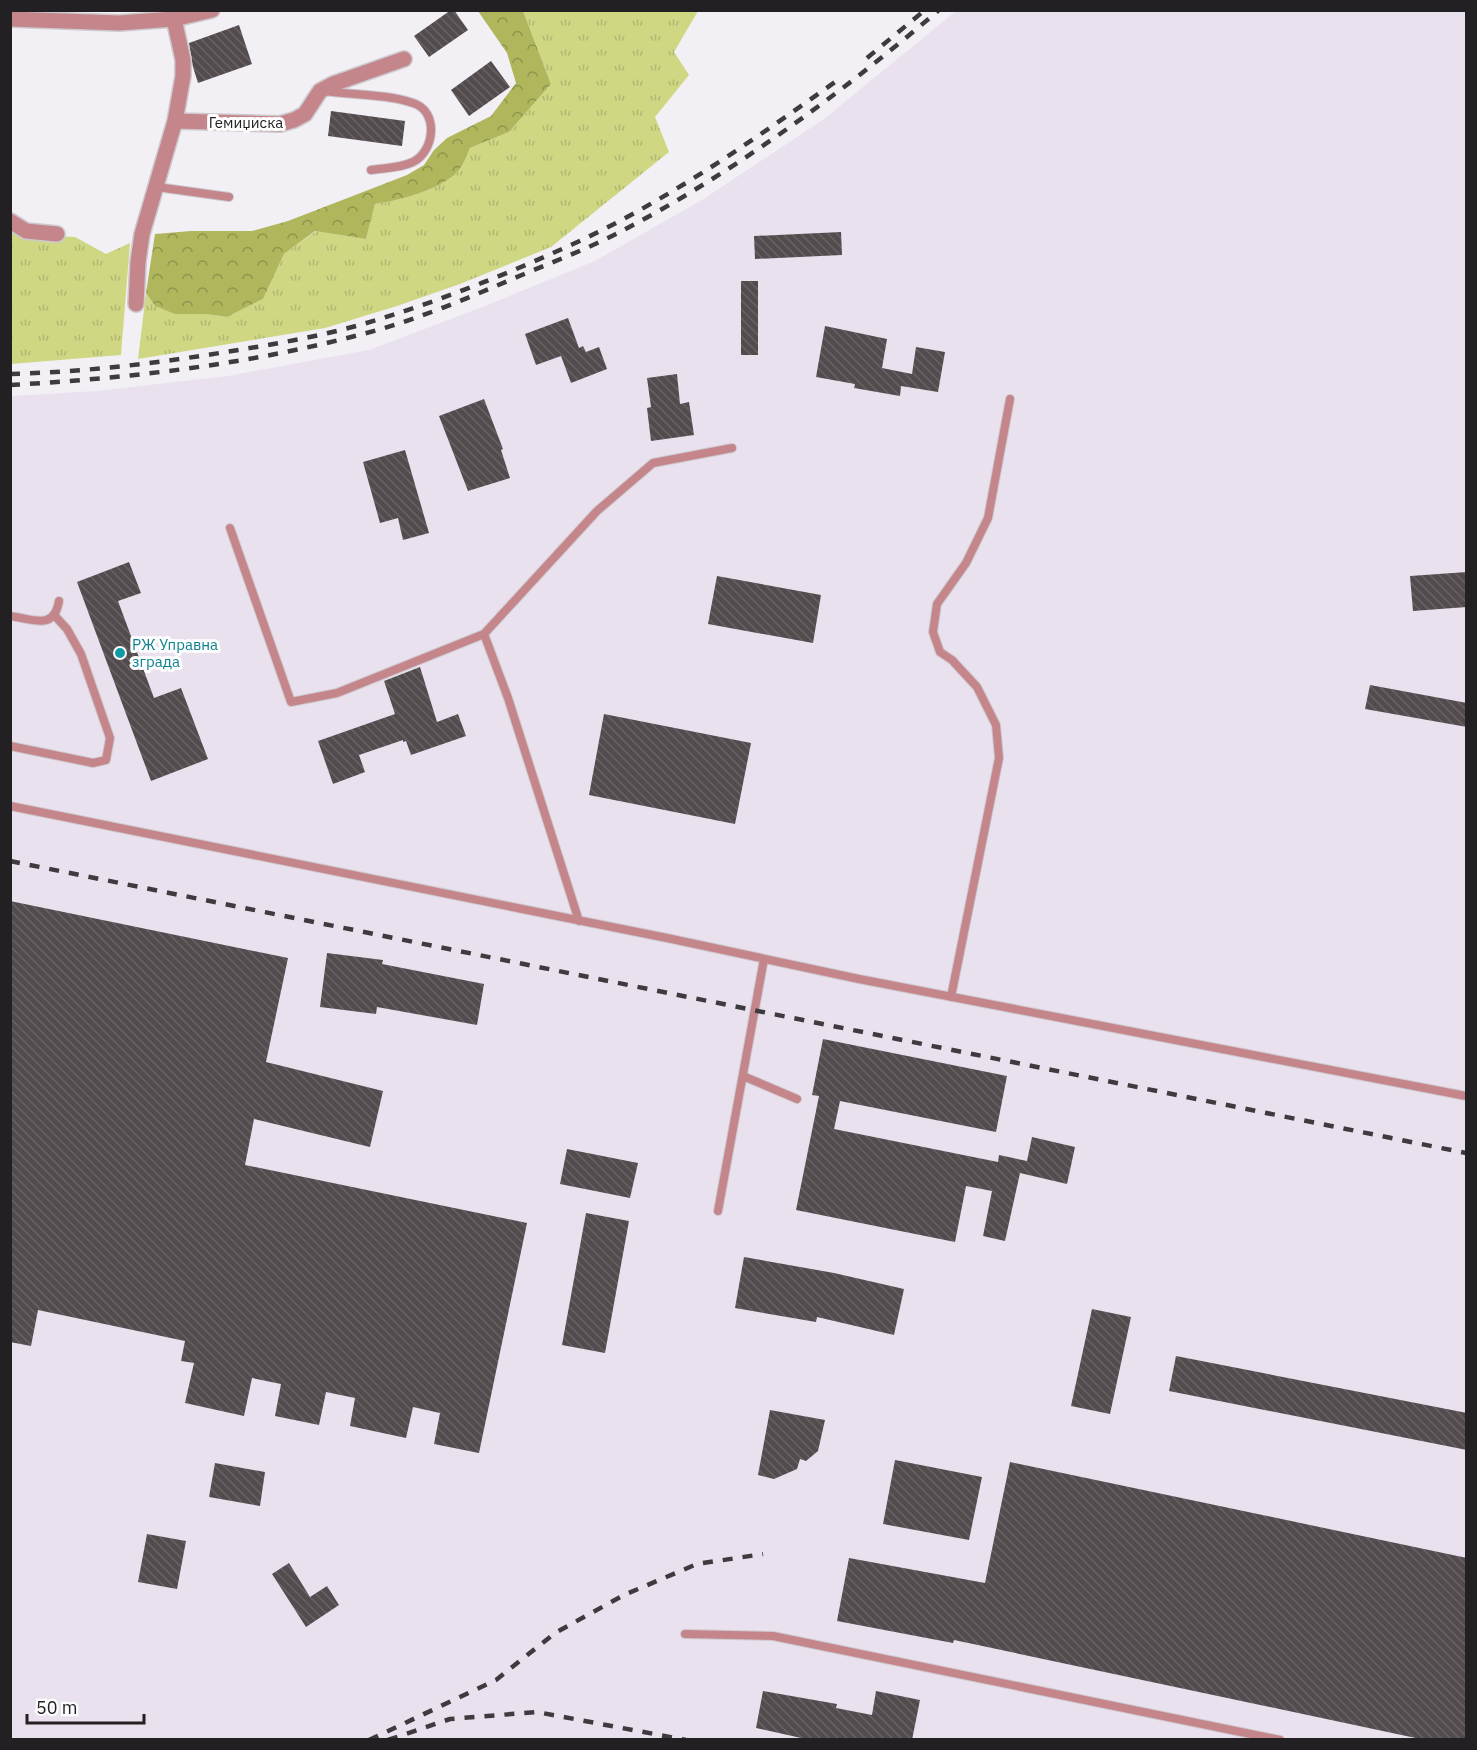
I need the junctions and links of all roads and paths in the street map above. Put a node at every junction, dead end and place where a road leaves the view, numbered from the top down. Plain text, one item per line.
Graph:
1 (212, 10) edge
2 (119, 17) edge
3 (10, 19) edge
4 (174, 19) junction
5 (404, 59) dead end
6 (320, 91) junction
7 (175, 121) junction
8 (371, 170) dead end
9 (157, 186) junction
10 (229, 197) dead end
11 (10, 221) edge
12 (57, 234) dead end
13 (136, 304) dead end
14 (1010, 399) dead end
15 (732, 448) dead end
16 (230, 528) dead end
17 (58, 601) dead end
18 (10, 615) edge
19 (55, 616) junction
20 (484, 634) junction
21 (10, 746) edge
22 (10, 806) edge
23 (579, 921) junction
24 (764, 959) junction
25 (951, 997) junction
26 (743, 1076) junction
27 (1467, 1096) edge
28 (797, 1099) dead end
29 (718, 1211) dead end
30 (684, 1634) dead end
31 (1280, 1740) edge

1 - 4 street
2 - 3 street
2 - 4 street
4 - 7 street
5 - 6 street, Гемиџиска
6 - 7 street, Гемиџиска
6 - 8 lane
7 - 9 street
9 - 10 lane
9 - 13 street
11 - 12 street
14 - 25 lane
15 - 20 lane
16 - 20 lane
17 - 19 lane
18 - 19 lane
19 - 21 lane
20 - 23 lane
22 - 23 lane
23 - 24 lane
24 - 25 lane
24 - 26 lane
25 - 27 lane
26 - 28 lane
26 - 29 lane
30 - 31 lane

